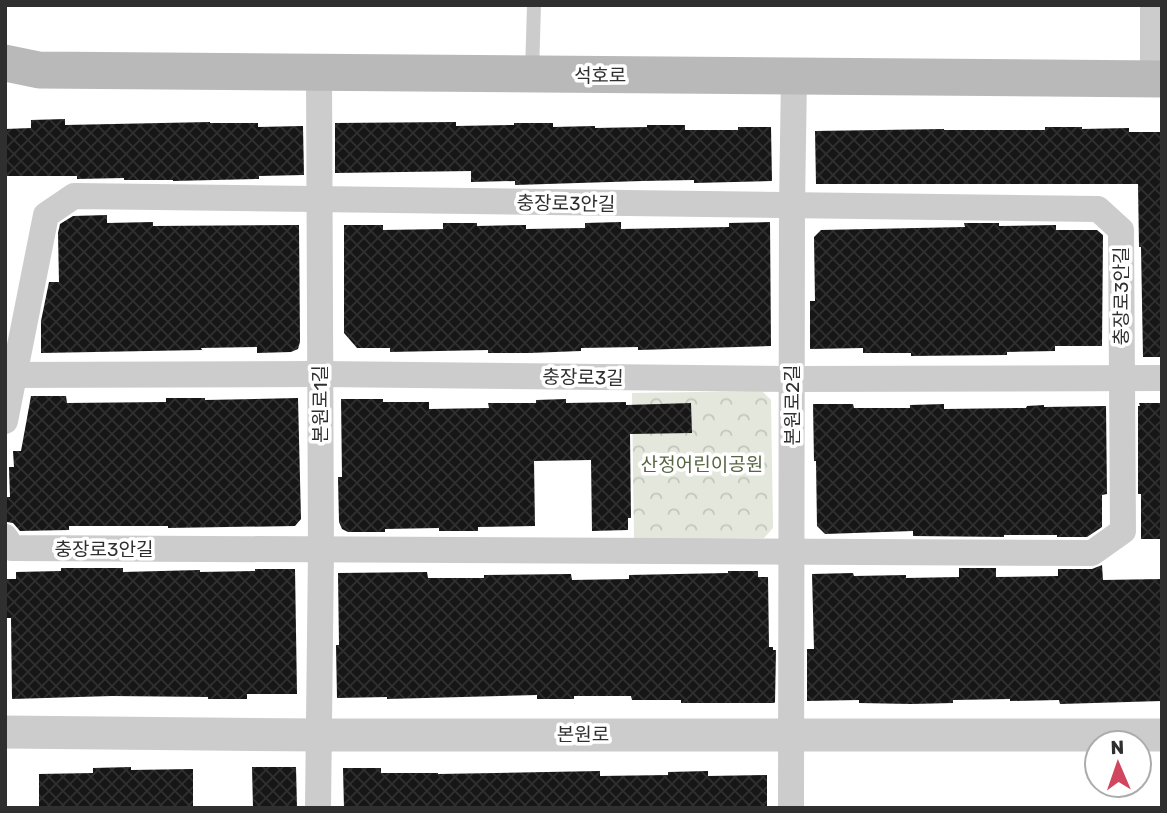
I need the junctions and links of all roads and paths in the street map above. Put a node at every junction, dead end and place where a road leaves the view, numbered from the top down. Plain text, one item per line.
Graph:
1 (534, 5) edge
2 (1153, 5) edge
3 (16, 70) edge
4 (319, 73) junction
5 (532, 75) junction
6 (794, 76) junction
7 (1157, 79) edge
8 (318, 200) junction
9 (792, 206) junction
10 (320, 374) junction
11 (10, 375) edge
12 (1122, 378) junction
13 (792, 379) junction
14 (1162, 379) edge
15 (5, 421) edge
16 (5, 537) edge
17 (321, 550) junction
18 (792, 551) junction
19 (5, 732) edge
20 (791, 734) junction
21 (319, 735) junction
22 (1162, 735) edge
23 (318, 808) edge
24 (791, 808) edge

1 - 5 lane
2 - 7 street
3 - 4 main road, 석호로
4 - 5 main road, 석호로
4 - 8 street, 본원로1길
5 - 6 main road, 석호로
6 - 7 main road, 석호로
6 - 9 street, 본원로2길
8 - 9 street, 충장로3안길
8 - 10 street, 본원로1길
8 - 11 street, 충장로3안길
9 - 12 street, 충장로3안길
9 - 13 street, 본원로2길
10 - 11 street, 충장로3길
10 - 13 street, 충장로3길
10 - 17 street, 본원로1길
11 - 15 street, 충장로3안길
12 - 13 street, 충장로3길
12 - 14 street, 충장로3길
12 - 18 street, 충장로3안길
13 - 18 street, 본원로2길
16 - 17 street, 충장로3안길
17 - 18 street, 충장로3안길
17 - 21 street, 본원로1길
18 - 20 street, 본원로2길
19 - 21 street, 본원로
20 - 21 street, 본원로
20 - 22 street, 본원로
20 - 24 street, 본원로2길
21 - 23 street, 본원로1길

